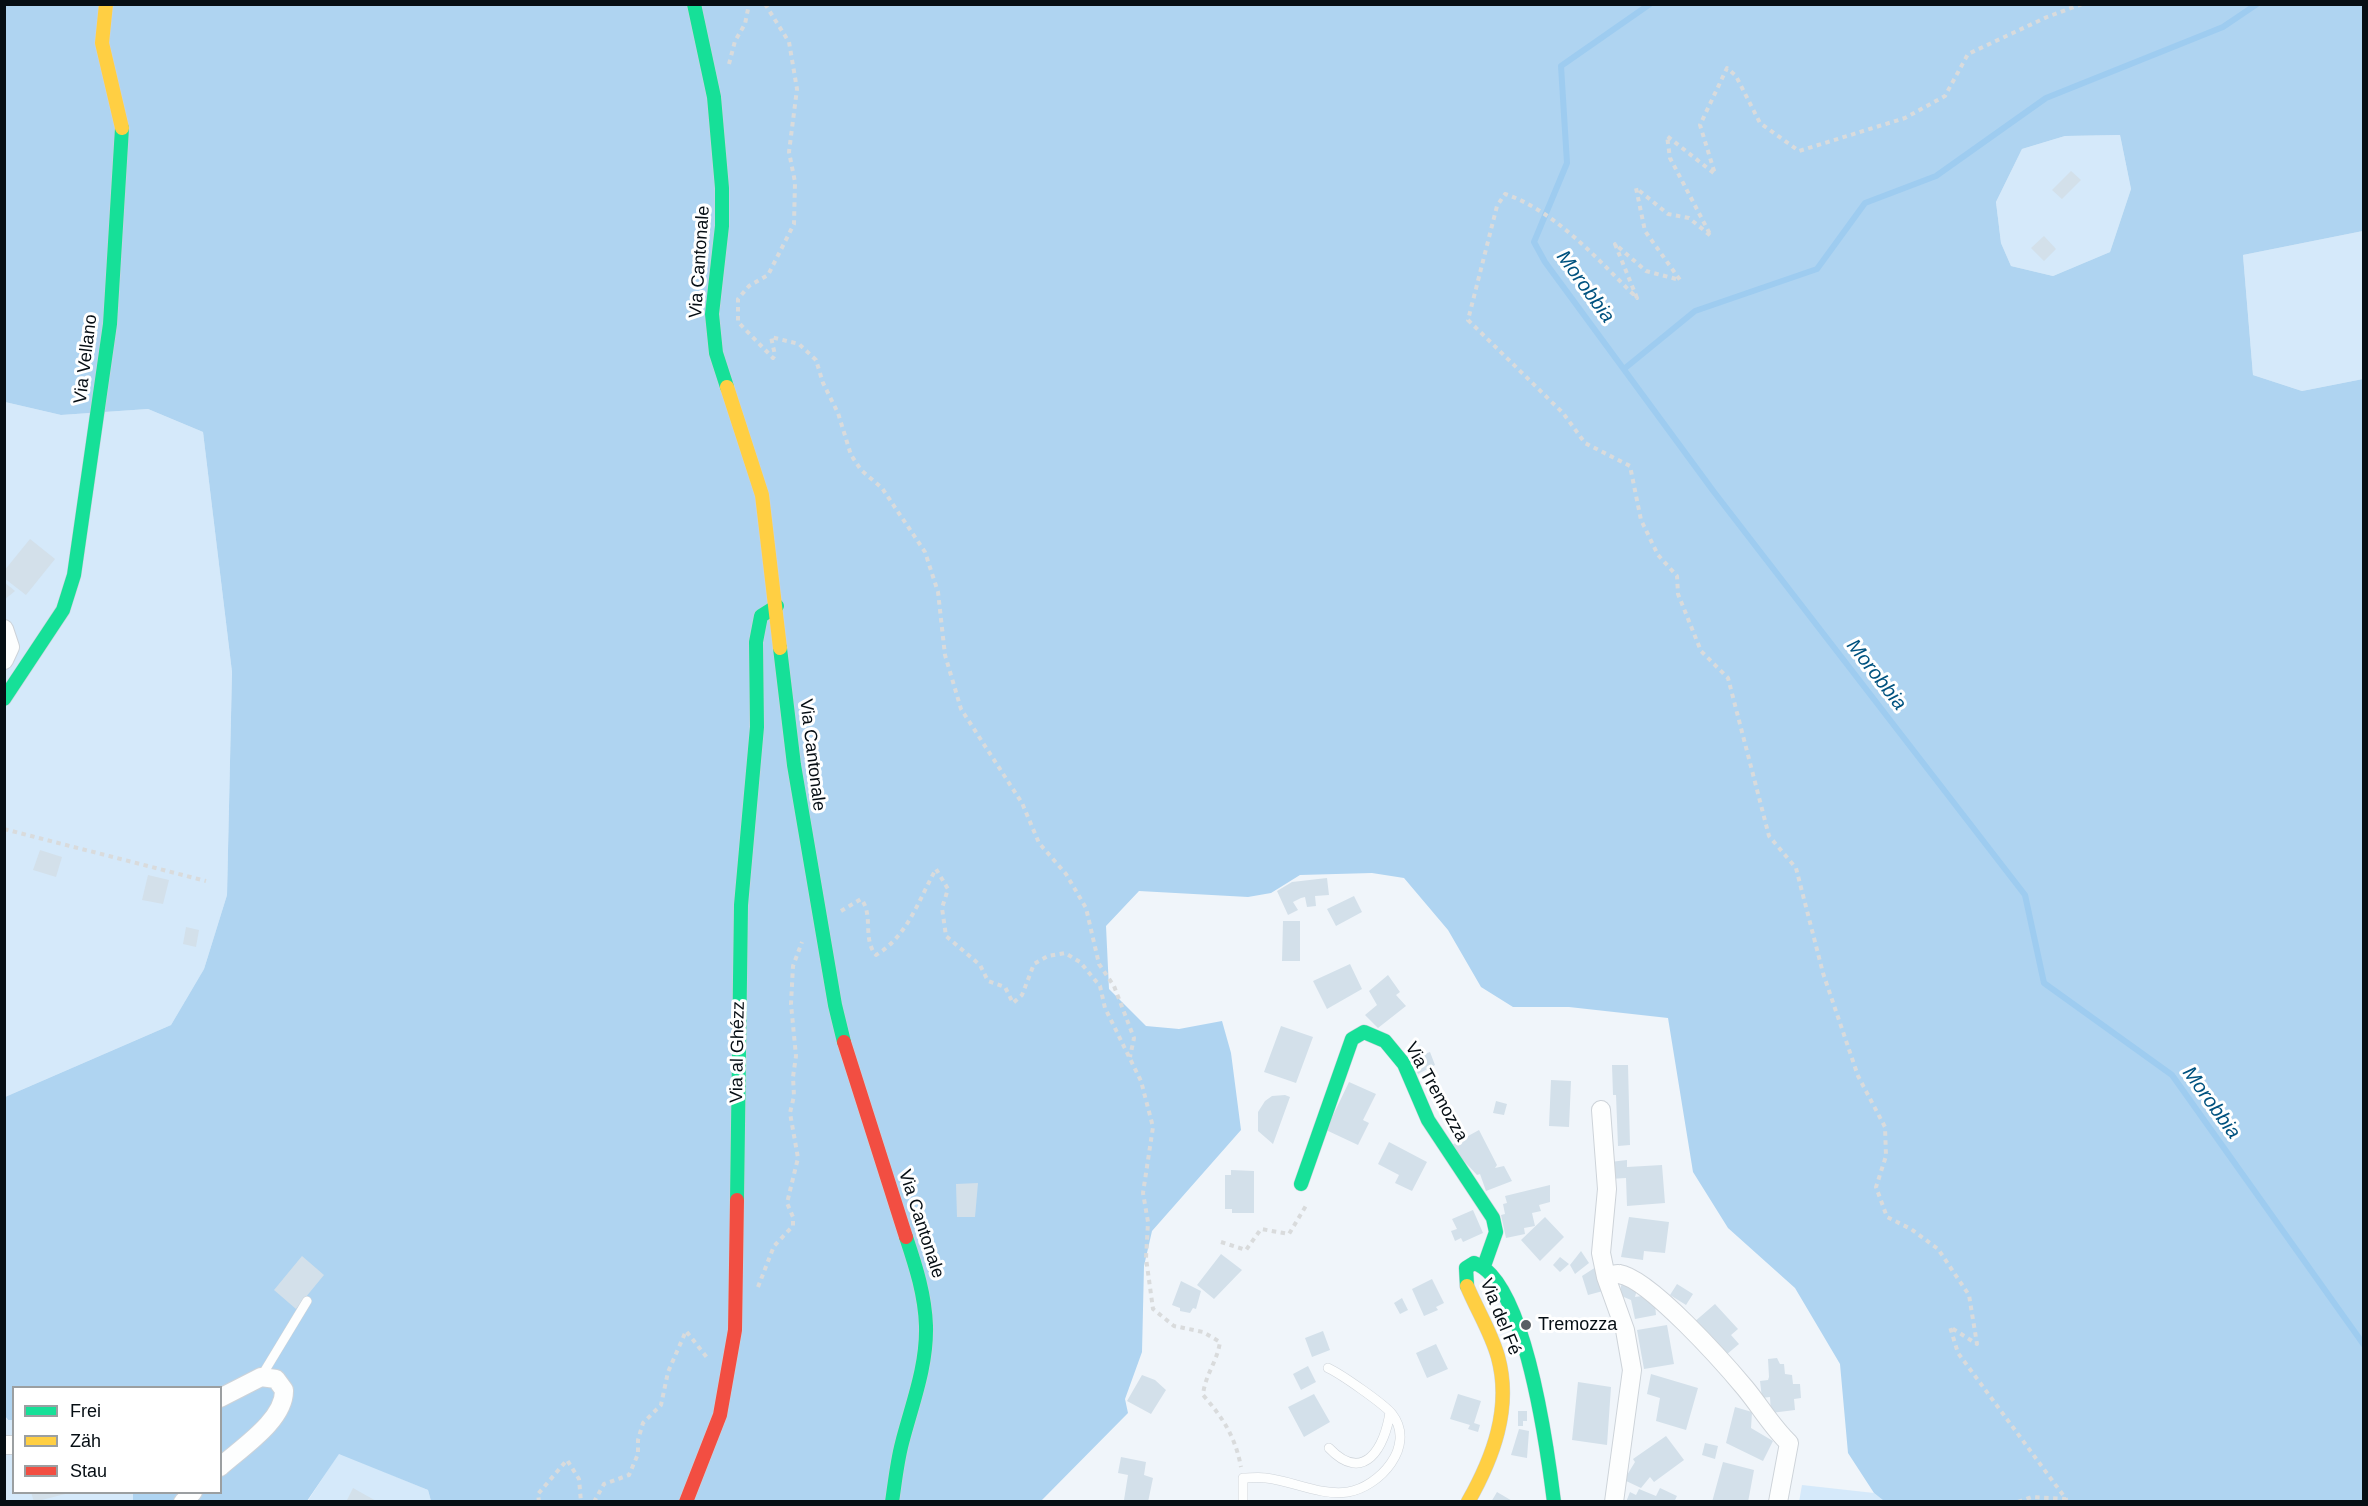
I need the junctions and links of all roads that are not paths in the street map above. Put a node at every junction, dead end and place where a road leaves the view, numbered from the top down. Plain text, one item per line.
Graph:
1 (106, 4) edge
2 (694, 4) edge
3 (777, 606) junction
4 (4, 629) edge
5 (4, 660) edge
6 (4, 699) edge
7 (1601, 1110) dead end
8 (1301, 1184) road end
9 (1484, 1266) junction
10 (1606, 1276) junction
11 (307, 1301) dead end
12 (1329, 1368) dead end
13 (261, 1377) junction
14 (222, 1397) edge
15 (1390, 1412) junction
16 (1329, 1448) dead end
17 (222, 1465) edge
18 (686, 1502) edge
19 (892, 1502) edge
20 (1243, 1502) edge
21 (1468, 1502) edge
22 (1554, 1502) edge
23 (1614, 1502) edge
24 (1778, 1502) edge

1 - 6 street, Via Vellano
2 - 3 street, Via Cantonale
3 - 18 street, Via al Ghézz
3 - 19 street, Via Cantonale
4 - 5 street
7 - 10 street
8 - 9 street, Via Tremozza
9 - 21 street, Via del Fé
9 - 22 street
10 - 23 street
10 - 24 street
11 - 13 lane
12 - 15 lane
13 - 14 street
13 - 17 street
15 - 16 lane
15 - 20 lane

